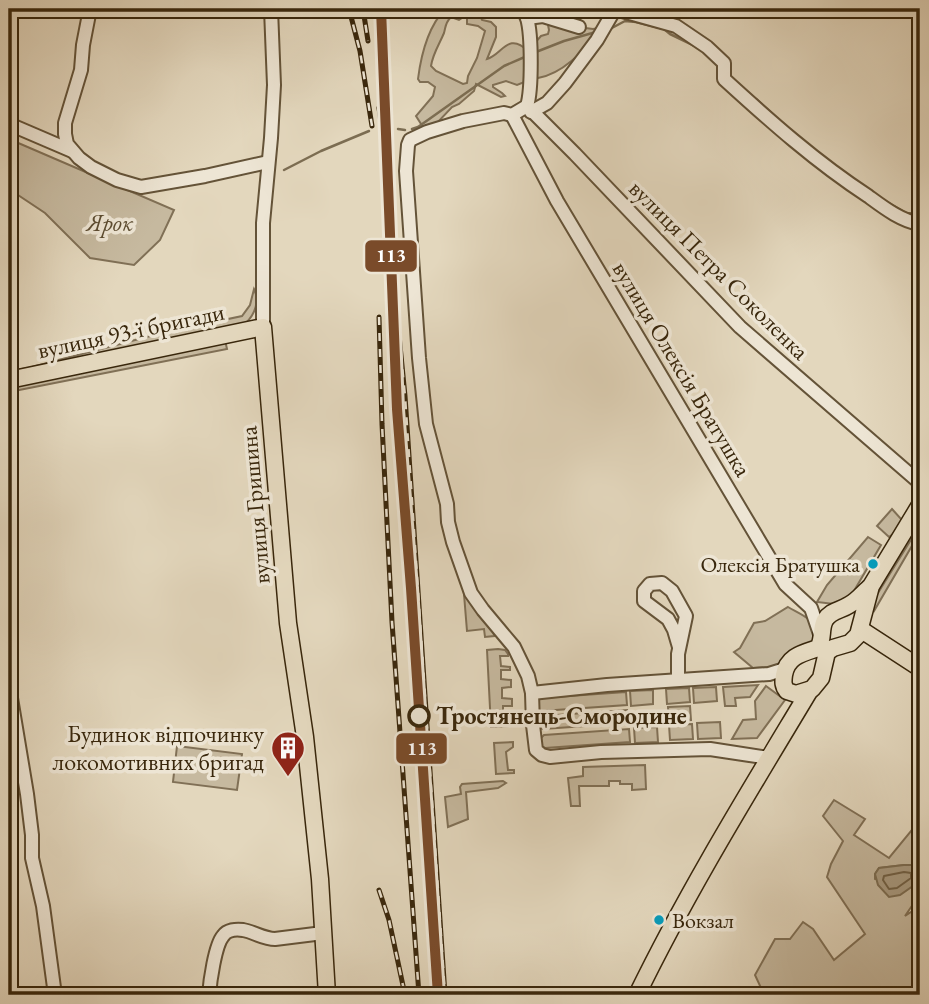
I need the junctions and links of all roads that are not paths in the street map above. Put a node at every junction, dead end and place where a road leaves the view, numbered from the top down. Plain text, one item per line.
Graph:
1 (90, 9) edge
2 (271, 9) edge
3 (615, 9) edge
4 (524, 13) edge
5 (579, 27) dead end
6 (529, 109) junction
7 (512, 115) junction
8 (9, 124) edge
9 (72, 150) junction
10 (268, 162) junction
11 (920, 223) edge
12 (263, 327) junction
13 (9, 380) edge
14 (920, 483) edge
15 (920, 505) edge
16 (811, 608) junction
17 (831, 613) junction
18 (858, 615) junction
19 (679, 647) junction
20 (824, 649) junction
21 (920, 668) edge
22 (678, 680) junction
23 (9, 686) edge
24 (792, 688) junction
25 (532, 693) junction
26 (769, 758) junction
27 (323, 933) junction
28 (55, 995) edge
29 (209, 995) edge
30 (327, 995) edge
31 (637, 995) edge

1 - 9 street
2 - 10 street, вулиця Гришина
3 - 6 street
3 - 11 street
4 - 5 street
4 - 6 street
6 - 7 street
6 - 14 street, вулиця Петра Соколенка
7 - 16 street, вулиця Олексія Братушка
7 - 25 street
8 - 9 street
9 - 10 street
10 - 12 street, вулиця Гришина
12 - 13 main road, вулиця 93-ї бригади
12 - 27 main road, вулиця Гришина
15 - 18 main road
16 - 17 street
16 - 20 street, вулиця Олексія Братушка
17 - 18 main road
17 - 20 main road
18 - 20 main road
18 - 21 main road
19 - 19 street
19 - 22 street
20 - 24 main road
20 - 24 main road
22 - 24 street
22 - 25 street
23 - 28 street
24 - 26 main road
25 - 26 street
26 - 31 main road
27 - 29 street
27 - 30 main road, вулиця Гришина

